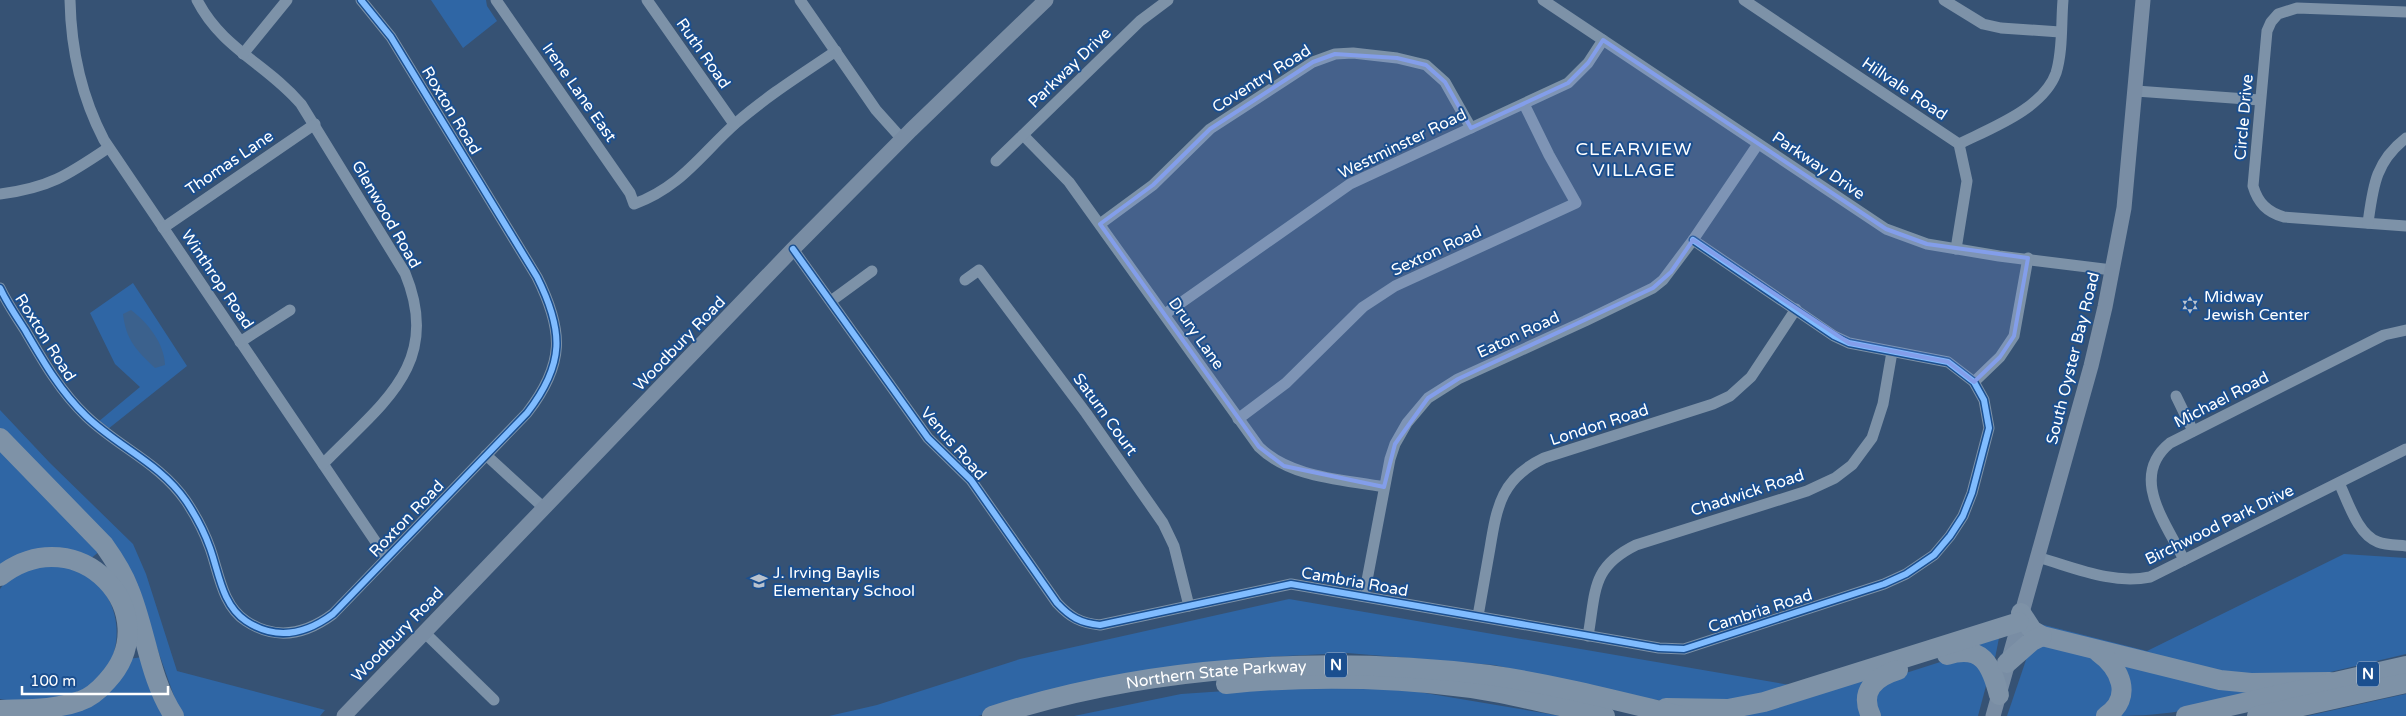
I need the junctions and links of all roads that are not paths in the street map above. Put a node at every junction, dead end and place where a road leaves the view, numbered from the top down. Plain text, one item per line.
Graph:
1 (70, 0) edge
2 (197, 0) edge
3 (287, 0) edge
4 (361, 0) edge
5 (496, 0) edge
6 (647, 0) edge
7 (800, 0) edge
8 (1046, 0) edge
9 (1168, 0) edge
10 (1544, 0) edge
11 (1744, 0) edge
12 (1944, 0) edge
13 (2063, 0) edge
14 (2143, 0) edge
15 (2373, 5) edge
16 (2406, 12) edge
17 (2060, 32) junction
18 (1603, 40) junction
19 (836, 51) junction
20 (243, 54) junction
21 (2136, 91) junction
22 (2260, 100) junction
23 (1524, 104) junction
24 (315, 124) junction
25 (734, 124) junction
26 (1471, 128) junction
27 (1023, 135) junction
28 (2406, 138) edge
29 (902, 139) junction
30 (1758, 144) junction
31 (1959, 144) junction
32 (108, 148) junction
33 (996, 161) dead end
34 (0, 194) edge
35 (2368, 223) junction
36 (1100, 224) junction
37 (2406, 226) edge
38 (163, 228) junction
39 (1693, 240) junction
40 (793, 249) junction
41 (1956, 249) junction
42 (2028, 258) junction
43 (2112, 270) junction
44 (872, 271) dead end
45 (965, 280) dead end
46 (0, 288) edge
47 (831, 301) junction
48 (1796, 309) junction
49 (290, 310) dead end
50 (1165, 314) junction
51 (2406, 330) edge
52 (240, 342) junction
53 (1892, 352) junction
54 (1974, 382) junction
55 (2176, 396) dead end
56 (1238, 419) junction
57 (2193, 431) junction
58 (0, 438) edge
59 (2406, 449) edge
60 (486, 456) junction
61 (323, 464) junction
62 (2339, 483) junction
63 (1384, 487) junction
64 (544, 508) junction
65 (2406, 546) edge
66 (386, 557) junction
67 (2037, 557) junction
68 (2184, 560) junction
69 (0, 576) edge
70 (1364, 596) junction
71 (1189, 606) junction
72 (1478, 616) junction
73 (2020, 618) junction
74 (1084, 623) joint
75 (424, 632) junction
76 (1588, 636) junction
77 (2042, 636) junction
78 (2094, 650) junction
79 (2007, 663) junction
80 (2406, 666) edge
81 (2330, 682) junction
82 (2406, 683) edge
83 (1998, 695) junction
84 (494, 700) dead end
85 (1636, 705) junction
86 (0, 710) edge
87 (22, 716) edge
88 (174, 716) edge
89 (344, 716) edge
90 (992, 716) edge
91 (1042, 716) edge
92 (1605, 716) edge
93 (1681, 716) edge
94 (1871, 716) edge
95 (1993, 716) edge
96 (2106, 716) edge
97 (2186, 716) edge
98 (2257, 716) edge

1 - 32 street, Winthrop Road
2 - 20 street, Glenwood Road
3 - 20 street
4 - 60 street, Roxton Road
5 - 25 street, Irene Lane East
6 - 25 street, Ruth Road
7 - 19 street
8 - 29 main road, Woodbury Road
9 - 27 street, Parkway Drive
10 - 18 street, Parkway Drive
11 - 31 street, Hillvale Road
12 - 17 street
13 - 17 street
14 - 21 main road, South Oyster Bay Road
15 - 16 street, Circle Drive
15 - 22 street, Circle Drive
17 - 31 street
18 - 23 street, Westminster Road
18 - 30 street, Parkway Drive
19 - 25 street
19 - 29 street
20 - 24 street, Glenwood Road
21 - 22 street
21 - 43 main road, South Oyster Bay Road
22 - 35 street, Circle Drive
23 - 26 street, Westminster Road
23 - 56 street, Sexton Road
24 - 38 street, Thomas Lane
24 - 61 street, Glenwood Road
26 - 36 street, Coventry Road
26 - 50 street, Westminster Road
27 - 33 street, Parkway Drive
27 - 36 street, Drury Lane
28 - 35 street
29 - 40 main road, Woodbury Road
30 - 39 street, Eaton Road
30 - 41 street, Parkway Drive
31 - 41 street
32 - 34 street
32 - 38 street, Winthrop Road
35 - 37 street, Circle Drive
36 - 50 street, Drury Lane
38 - 52 street, Winthrop Road
39 - 48 street, Cambria Road
39 - 63 street, Eaton Road
40 - 47 street, Venus Road
40 - 64 main road, Woodbury Road
41 - 42 street, Parkway Drive
42 - 43 street, Parkway Drive
42 - 54 street
43 - 67 main road, South Oyster Bay Road
44 - 47 street
45 - 71 street, Saturn Court
46 - 66 street, Roxton Road
47 - 74 street, Venus Road
48 - 53 street, Cambria Road
48 - 72 street, London Road
49 - 52 street
50 - 56 street, Drury Lane
51 - 57 street, Michael Road
52 - 61 street, Winthrop Road
53 - 54 street, Cambria Road
53 - 76 street, Chadwick Road
54 - 76 street, Cambria Road
55 - 57 street
56 - 63 street, Drury Lane
57 - 68 street, Michael Road
58 - 88 highway
59 - 62 street, Birchwood Park Drive
60 - 64 street
60 - 66 street, Roxton Road
61 - 66 street, Winthrop Road
62 - 65 street
62 - 68 street, Birchwood Park Drive
63 - 70 street, Eaton Road
64 - 75 main road, Woodbury Road
67 - 68 street, Birchwood Park Drive
67 - 73 main road, South Oyster Bay Road
69 - 86 highway
70 - 71 street, Cambria Road
70 - 72 street, Cambria Road
71 - 74 street, Cambria Road
72 - 76 street, Cambria Road
73 - 77 highway
73 - 79 main road, South Oyster Bay Road
73 - 85 highway
75 - 84 street
75 - 89 main road, Woodbury Road
77 - 78 highway
77 - 79 highway
78 - 81 highway
78 - 96 highway
79 - 83 main road, South Oyster Bay Road
80 - 81 highway, N
81 - 97 highway, N
82 - 98 highway, N
83 - 94 highway
83 - 95 main road, South Oyster Bay Road
85 - 90 highway, Northern State Parkway / N
85 - 93 highway, Northern State Parkway / N
86 - 87 highway
91 - 92 highway, Northern State Parkway / N

